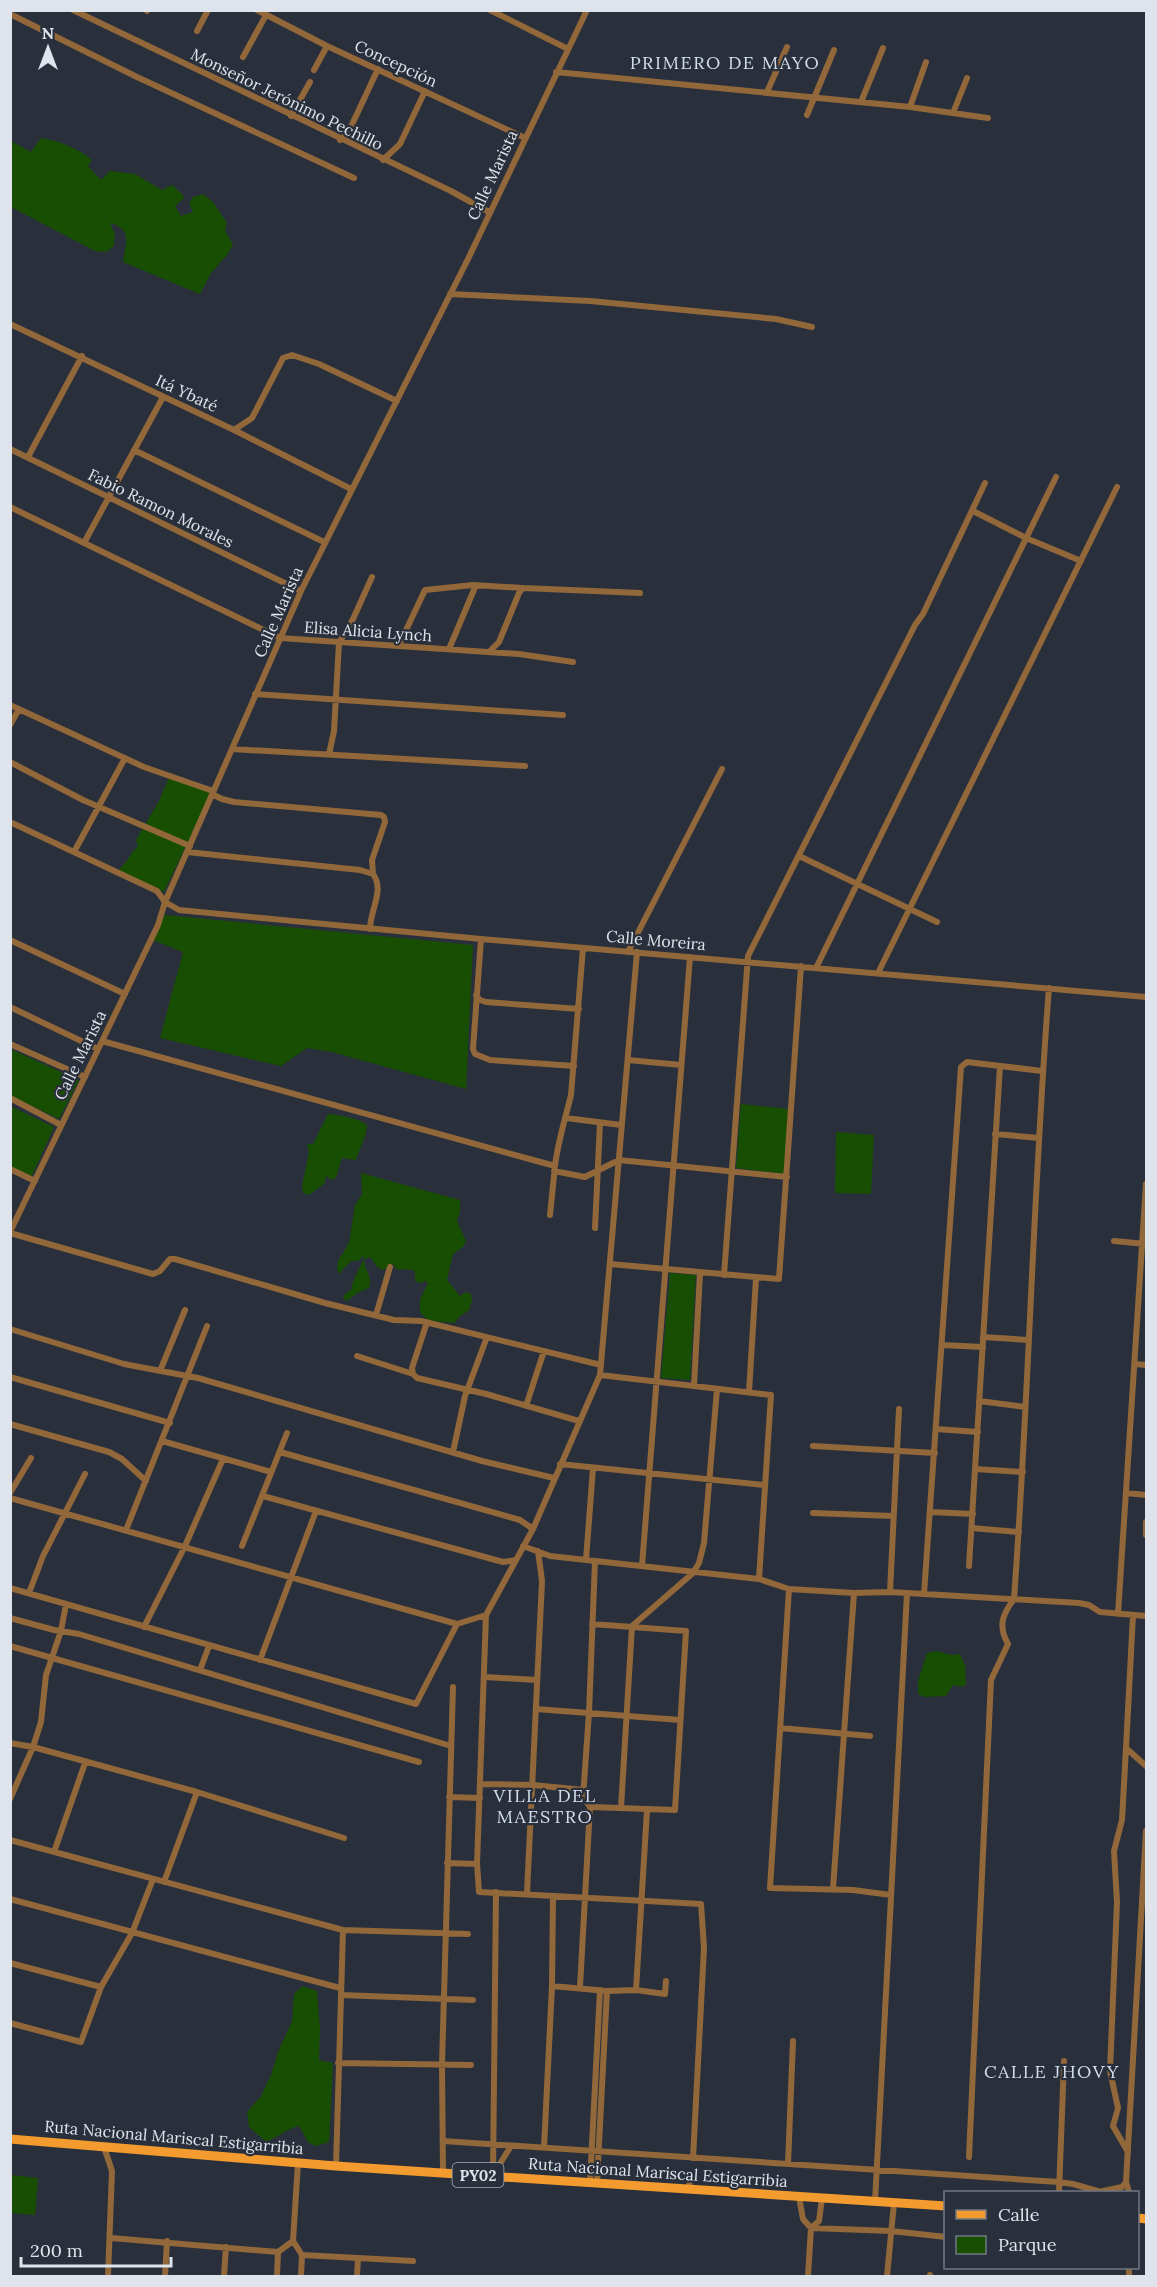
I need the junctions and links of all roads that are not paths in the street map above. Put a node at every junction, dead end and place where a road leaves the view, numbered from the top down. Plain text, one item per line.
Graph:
1 (74, 10) edge
2 (208, 10) edge
3 (257, 10) edge
4 (490, 10) edge
5 (587, 10) edge
6 (10, 14) edge
7 (266, 15) junction
8 (196, 31) dead end
9 (327, 46) junction
10 (787, 47) dead end
11 (883, 48) dead end
12 (568, 49) junction
13 (834, 50) dead end
14 (243, 57) dead end
15 (926, 62) dead end
16 (378, 69) junction
17 (314, 70) dead end
18 (556, 72) junction
19 (968, 78) dead end
20 (310, 82) dead end
21 (424, 91) junction
22 (767, 92) junction
23 (815, 97) junction
24 (861, 102) junction
25 (910, 107) junction
26 (953, 113) junction
27 (807, 115) dead end
28 (291, 116) junction
29 (988, 118) dead end
30 (525, 138) junction
31 (340, 140) junction
32 (383, 160) junction
33 (354, 178) dead end
34 (489, 212) junction
35 (450, 294) junction
36 (10, 324) edge
37 (812, 327) dead end
38 (81, 356) junction
39 (163, 397) junction
40 (397, 401) junction
41 (234, 430) junction
42 (10, 449) edge
43 (134, 450) junction
44 (28, 457) junction
45 (1056, 477) dead end
46 (985, 483) dead end
47 (1117, 487) dead end
48 (351, 489) junction
49 (108, 498) junction
50 (10, 507) edge
51 (973, 511) junction
52 (1026, 538) junction
53 (324, 542) junction
54 (84, 543) junction
55 (1081, 561) junction
56 (372, 577) dead end
57 (476, 585) junction
58 (523, 588) junction
59 (301, 591) junction
60 (640, 593) dead end
61 (280, 638) junction
62 (339, 643) junction
63 (399, 645) junction
64 (449, 649) junction
65 (490, 651) junction
66 (573, 662) dead end
67 (255, 694) junction
68 (335, 700) junction
69 (10, 705) edge
70 (20, 709) junction
71 (562, 715) dead end
72 (10, 725) edge
73 (232, 749) junction
74 (329, 754) junction
75 (125, 758) junction
76 (10, 762) edge
77 (525, 766) dead end
78 (722, 769) dead end
79 (213, 792) junction
80 (98, 806) junction
81 (10, 822) edge
82 (189, 849) junction
83 (74, 852) junction
84 (799, 856) junction
85 (373, 874) junction
86 (857, 884) junction
87 (165, 902) junction
88 (909, 909) junction
89 (938, 922) dead end
90 (370, 929) junction
91 (481, 939) junction
92 (10, 940) edge
93 (583, 948) junction
94 (628, 952) junction
95 (637, 952) junction
96 (690, 957) junction
97 (747, 962) junction
98 (801, 966) junction
99 (816, 968) junction
100 (878, 973) junction
101 (1049, 988) junction
102 (125, 994) junction
103 (476, 995) junction
104 (1146, 997) edge
105 (10, 1007) edge
106 (579, 1009) junction
107 (102, 1041) junction
108 (10, 1044) edge
109 (98, 1049) junction
110 (628, 1060) junction
111 (681, 1065) junction
112 (574, 1066) junction
113 (1000, 1066) junction
114 (1042, 1071) junction
115 (85, 1077) junction
116 (10, 1098) edge
117 (566, 1118) junction
118 (600, 1123) junction
119 (61, 1125) junction
120 (621, 1125) junction
121 (995, 1134) junction
122 (1039, 1138) junction
123 (619, 1160) junction
124 (673, 1166) junction
125 (554, 1168) junction
126 (10, 1169) edge
127 (598, 1170) junction
128 (733, 1171) junction
129 (788, 1177) junction
130 (35, 1181) junction
131 (1146, 1184) edge
132 (550, 1215) dead end
133 (595, 1228) dead end
134 (11, 1229) edge
135 (1114, 1241) dead end
136 (1145, 1244) edge
137 (610, 1264) junction
138 (390, 1267) dead end
139 (665, 1269) junction
140 (700, 1273) junction
141 (724, 1275) junction
142 (756, 1278) junction
143 (184, 1310) dead end
144 (375, 1315) junction
145 (427, 1322) junction
146 (207, 1326) dead end
147 (10, 1329) edge
148 (486, 1337) junction
149 (983, 1337) junction
150 (1028, 1340) junction
151 (942, 1345) junction
152 (983, 1347) junction
153 (544, 1351) junction
154 (357, 1356) dead end
155 (1135, 1364) junction
156 (601, 1365) junction
157 (1146, 1365) edge
158 (160, 1371) junction
159 (413, 1374) junction
160 (600, 1375) junction
161 (188, 1376) junction
162 (10, 1377) edge
163 (657, 1381) junction
164 (694, 1386) junction
165 (717, 1389) junction
166 (467, 1390) junction
167 (750, 1392) junction
168 (980, 1401) junction
169 (526, 1406) junction
170 (1025, 1407) junction
171 (899, 1409) dead end
172 (579, 1421) junction
173 (170, 1423) junction
174 (10, 1425) edge
175 (936, 1429) junction
176 (978, 1432) junction
177 (287, 1433) dead end
178 (162, 1441) junction
179 (813, 1446) dead end
180 (897, 1451) junction
181 (280, 1452) junction
182 (453, 1452) junction
183 (935, 1453) junction
184 (31, 1458) dead end
185 (223, 1459) junction
186 (560, 1464) junction
187 (593, 1468) junction
188 (975, 1469) junction
189 (271, 1472) junction
190 (1023, 1472) junction
191 (649, 1473) junction
192 (85, 1474) dead end
193 (554, 1478) junction
194 (710, 1480) junction
195 (146, 1481) junction
196 (765, 1485) junction
197 (10, 1493) edge
198 (1126, 1493) junction
199 (1146, 1495) edge
200 (262, 1496) junction
201 (10, 1498) edge
202 (316, 1511) junction
203 (931, 1512) junction
204 (65, 1513) junction
205 (813, 1513) dead end
206 (973, 1514) junction
207 (893, 1516) junction
208 (1146, 1522) edge
209 (972, 1528) junction
210 (533, 1529) junction
211 (126, 1530) junction
212 (1019, 1532) junction
213 (1146, 1535) edge
214 (185, 1546) junction
215 (242, 1546) dead end
216 (523, 1546) junction
217 (538, 1551) junction
218 (516, 1560) junction
219 (586, 1560) junction
220 (595, 1561) junction
221 (642, 1566) junction
222 (969, 1566) dead end
223 (693, 1573) junction
224 (291, 1577) junction
225 (759, 1578) junction
226 (10, 1588) edge
227 (789, 1589) junction
228 (890, 1592) junction
229 (29, 1593) junction
230 (854, 1593) junction
231 (907, 1593) junction
232 (924, 1594) junction
233 (1014, 1599) junction
234 (66, 1604) junction
235 (1118, 1614) junction
236 (486, 1615) junction
237 (1133, 1615) junction
238 (1146, 1616) edge
239 (10, 1618) edge
240 (457, 1624) junction
241 (592, 1624) junction
242 (632, 1626) junction
243 (144, 1627) junction
244 (61, 1631) junction
245 (10, 1646) edge
246 (210, 1646) junction
247 (52, 1658) junction
248 (260, 1660) junction
249 (200, 1670) junction
250 (485, 1677) junction
251 (537, 1680) junction
252 (453, 1687) dead end
253 (536, 1709) junction
254 (589, 1713) junction
255 (626, 1716) junction
256 (680, 1720) junction
257 (780, 1728) junction
258 (844, 1734) junction
259 (870, 1736) dead end
260 (10, 1743) edge
261 (451, 1746) junction
262 (33, 1747) junction
263 (1126, 1748) junction
264 (419, 1762) dead end
265 (85, 1763) junction
266 (1146, 1766) edge
267 (481, 1784) junction
268 (533, 1785) junction
269 (584, 1790) junction
270 (197, 1792) junction
271 (449, 1797) junction
272 (480, 1798) junction
273 (10, 1799) edge
274 (590, 1807) junction
275 (621, 1808) junction
276 (647, 1810) junction
277 (1146, 1831) edge
278 (344, 1838) dead end
279 (10, 1840) edge
280 (54, 1852) junction
281 (447, 1863) junction
282 (477, 1864) junction
283 (153, 1879) junction
284 (164, 1882) junction
285 (833, 1889) junction
286 (496, 1892) junction
287 (527, 1893) junction
288 (891, 1895) junction
289 (553, 1896) junction
290 (584, 1897) junction
291 (10, 1899) edge
292 (642, 1900) junction
293 (343, 1930) junction
294 (446, 1932) junction
295 (132, 1933) junction
296 (468, 1934) dead end
297 (10, 1963) edge
298 (666, 1981) dead end
299 (552, 1986) junction
300 (101, 1987) junction
301 (580, 1987) junction
302 (600, 1990) junction
303 (636, 1990) junction
304 (607, 1991) junction
305 (340, 1992) junction
306 (444, 2000) junction
307 (473, 2000) dead end
308 (10, 2023) edge
309 (793, 2041) dead end
310 (1064, 2061) dead end
311 (338, 2063) junction
312 (442, 2064) junction
313 (471, 2065) dead end
314 (10, 2139) edge
315 (443, 2141) junction
316 (493, 2145) junction
317 (512, 2146) junction
318 (104, 2147) junction
319 (544, 2148) junction
320 (595, 2152) junction
321 (1128, 2152) junction
322 (969, 2157) dead end
323 (693, 2158) junction
324 (298, 2163) junction
325 (788, 2164) junction
326 (336, 2166) junction
327 (876, 2169) junction
328 (443, 2173) junction
329 (493, 2175) junction
330 (690, 2177) dead end
331 (593, 2182) junction
332 (1059, 2182) junction
333 (1126, 2182) junction
334 (689, 2189) junction
335 (1059, 2191) edge
336 (1096, 2191) edge
337 (1104, 2191) edge
338 (1128, 2191) edge
339 (799, 2197) junction
340 (822, 2198) junction
341 (875, 2202) junction
342 (894, 2203) junction
343 (944, 2206) edge
344 (811, 2228) junction
345 (891, 2231) junction
346 (944, 2237) edge
347 (111, 2238) junction
348 (167, 2241) junction
349 (293, 2241) junction
350 (226, 2247) junction
351 (278, 2252) junction
352 (302, 2255) junction
353 (358, 2258) junction
354 (413, 2261) dead end
355 (108, 2277) edge
356 (165, 2277) edge
357 (224, 2277) edge
358 (277, 2277) edge
359 (301, 2277) edge
360 (357, 2277) edge
361 (808, 2277) edge
362 (887, 2277) edge

1 - 28 street, Monseñor Jerónimo Pechillo
2 - 8 street
3 - 7 street, Concepción
4 - 12 street
5 - 12 street, Calle Marista
6 - 33 street
7 - 9 street, Concepción
7 - 14 street
9 - 16 street, Concepción
9 - 17 street
10 - 22 street
11 - 24 street
12 - 18 street, Calle Marista
13 - 23 street
15 - 25 street
16 - 21 street, Concepción
16 - 31 street
18 - 22 street
18 - 30 street, Calle Marista
19 - 26 street
20 - 28 street
21 - 30 street, Concepción
21 - 32 street
22 - 23 street
23 - 24 street
23 - 27 street
24 - 25 street
25 - 26 street
26 - 29 street
28 - 31 street, Monseñor Jerónimo Pechillo
30 - 34 street, Calle Marista
31 - 32 street, Monseñor Jerónimo Pechillo
32 - 34 street, Monseñor Jerónimo Pechillo
34 - 35 street, Calle Marista
35 - 37 street
35 - 40 street, Calle Marista
36 - 38 street, Itá Ybaté
38 - 39 street, Itá Ybaté
38 - 44 street
39 - 41 street, Itá Ybaté
39 - 43 street
40 - 41 street
40 - 48 street, Calle Marista
41 - 48 street, Itá Ybaté
42 - 44 street, Fabio Ramon Morales
43 - 49 street
43 - 53 street
44 - 49 street, Fabio Ramon Morales
45 - 52 street
46 - 51 street
47 - 55 street
48 - 53 street, Calle Marista
49 - 54 street
49 - 59 street, Fabio Ramon Morales
50 - 54 street, Elisa Alicia Lynch
51 - 52 street
51 - 84 street
52 - 55 street
52 - 86 street
53 - 59 street, Calle Marista
54 - 61 street, Elisa Alicia Lynch
55 - 88 street
56 - 62 street
57 - 58 street
57 - 63 street
57 - 64 street
58 - 60 street
58 - 65 street
59 - 61 street, Calle Marista
61 - 62 street, Elisa Alicia Lynch
61 - 67 street, Calle Marista
62 - 63 street, Elisa Alicia Lynch
62 - 68 street
63 - 64 street, Elisa Alicia Lynch
64 - 65 street, Elisa Alicia Lynch
65 - 66 street, Elisa Alicia Lynch
67 - 68 street
67 - 73 street, Calle Marista
68 - 71 street
68 - 74 street
69 - 70 street
70 - 72 street
70 - 75 street
73 - 74 street
73 - 79 street, Calle Marista
74 - 77 street
75 - 79 street
75 - 80 street
76 - 80 street
78 - 94 street
79 - 82 street, Calle Marista
79 - 85 street
80 - 82 street
80 - 83 street
81 - 83 street, Calle Moreira
82 - 85 street
82 - 87 street, Calle Marista
83 - 87 street, Calle Moreira
84 - 86 street
84 - 97 street
85 - 90 street
86 - 88 street
86 - 99 street
87 - 90 street, Calle Moreira
87 - 102 street, Calle Marista
88 - 89 street
88 - 100 street
90 - 91 street, Calle Moreira
91 - 93 street, Calle Moreira
91 - 103 street
92 - 102 street
93 - 94 street, Calle Moreira
93 - 106 street
94 - 95 street, Calle Moreira
95 - 96 street, Calle Moreira
95 - 110 street
96 - 97 street, Calle Moreira
96 - 111 street
97 - 98 street, Calle Moreira
97 - 128 street
98 - 99 street, Calle Moreira
98 - 129 street
99 - 100 street, Calle Moreira
100 - 101 street, Calle Moreira
101 - 104 street, Calle Moreira
101 - 114 street
102 - 107 street, Calle Marista
103 - 106 street
103 - 112 street
105 - 109 street
106 - 112 street
107 - 109 street, Calle Marista
107 - 125 street
108 - 115 street
109 - 115 street, Calle Marista
110 - 111 street
110 - 120 street
111 - 124 street
112 - 117 street
113 - 114 street
113 - 121 street
113 - 151 street
114 - 122 street
115 - 119 street, Calle Marista
116 - 119 street
117 - 118 street
117 - 125 street
118 - 120 street
118 - 127 street
119 - 130 street, Calle Marista
120 - 123 street
121 - 122 street
121 - 149 street
122 - 150 street
123 - 124 street
123 - 127 street
123 - 137 street
124 - 128 street
124 - 139 street
125 - 127 street
125 - 132 street
126 - 130 street
127 - 133 street
128 - 129 street
128 - 141 street
129 - 142 street
130 - 134 street, Calle Marista
131 - 136 street
134 - 144 street
135 - 136 street
136 - 155 street
137 - 139 street
137 - 156 street
138 - 144 street
139 - 140 street
139 - 163 street
140 - 141 street
140 - 164 street
141 - 142 street
142 - 167 street
143 - 158 street
144 - 145 street
145 - 148 street
145 - 159 street
146 - 161 street
147 - 158 street
148 - 153 street
148 - 166 street
149 - 150 street
149 - 152 street
150 - 170 street
151 - 152 street
151 - 175 street
152 - 168 street
153 - 156 street
153 - 169 street
154 - 159 street
155 - 157 street
155 - 198 street
156 - 160 street
158 - 161 street
159 - 166 street
160 - 163 street
160 - 172 street
161 - 173 street
161 - 182 street
162 - 173 street
163 - 164 street
163 - 191 street
164 - 165 street
165 - 167 street
165 - 194 street
166 - 169 street
166 - 182 street
167 - 196 street
168 - 170 street
168 - 176 street
169 - 172 street
170 - 190 street
171 - 180 street
172 - 186 street
173 - 178 street
174 - 195 street
175 - 176 street
175 - 183 street
176 - 188 street
177 - 181 street
178 - 185 street
178 - 195 street
179 - 180 street
180 - 183 street
180 - 207 street
181 - 189 street
181 - 210 street
182 - 193 street
183 - 203 street
184 - 197 street
185 - 189 street
185 - 214 street
186 - 187 street
186 - 193 street
187 - 191 street
187 - 219 street
188 - 190 street
188 - 206 street
189 - 200 street
190 - 212 street
191 - 194 street
191 - 221 street
192 - 204 street
193 - 210 street
194 - 196 street
194 - 223 street
195 - 211 street
196 - 225 street
198 - 199 street
198 - 235 street
200 - 202 street
200 - 215 street
201 - 204 street
202 - 218 street
202 - 224 street
203 - 206 street
203 - 232 street
204 - 211 street
204 - 229 street
205 - 207 street
206 - 209 street
207 - 228 street
208 - 213 street
209 - 212 street
209 - 222 street
210 - 216 street
211 - 214 street
212 - 233 street
214 - 224 street
214 - 243 street
216 - 217 street
216 - 218 street
217 - 219 street
217 - 251 street
218 - 236 street
219 - 220 street
220 - 221 street
220 - 241 street
221 - 223 street
223 - 225 street
223 - 242 street
224 - 240 street
224 - 248 street
225 - 227 street
226 - 229 street
227 - 230 street
227 - 257 street
228 - 230 street
228 - 231 street
229 - 234 street
230 - 258 street
231 - 232 street
231 - 288 street
232 - 233 street
233 - 235 street
233 - 322 street
234 - 243 street
234 - 244 street
235 - 237 street
236 - 240 street
236 - 250 street
237 - 238 street
237 - 263 street
239 - 244 street
240 - 248 street
241 - 242 street
241 - 254 street
242 - 255 street
242 - 256 street
243 - 246 street
244 - 247 street
244 - 249 street
245 - 247 street
246 - 248 street
246 - 249 street
247 - 262 street
247 - 264 street
249 - 261 street
250 - 251 street
250 - 267 street
251 - 253 street
252 - 261 street
253 - 254 street
253 - 268 street
254 - 255 street
254 - 269 street
255 - 256 street
255 - 275 street
256 - 276 street
257 - 258 street
257 - 285 street
258 - 259 street
258 - 285 street
260 - 262 street
261 - 271 street
262 - 265 street
262 - 273 street
263 - 266 street
263 - 321 street
265 - 270 street
265 - 280 street
267 - 268 street
267 - 272 street
268 - 269 street
268 - 287 street
269 - 274 street
270 - 278 street
270 - 284 street
271 - 272 street
271 - 281 street
272 - 282 street
274 - 275 street
274 - 290 street
275 - 276 street
276 - 292 street
277 - 321 street
279 - 280 street
280 - 283 street
281 - 282 street
281 - 294 street
282 - 286 street
283 - 284 street
283 - 295 street
284 - 293 street
285 - 288 street
286 - 287 street
286 - 316 street
287 - 289 street
288 - 327 street
289 - 290 street
289 - 299 street
290 - 292 street
290 - 301 street
291 - 295 street
292 - 303 street
292 - 323 street
293 - 294 street
293 - 305 street
294 - 296 street
294 - 306 street
295 - 300 street
295 - 305 street
297 - 300 street
298 - 303 street
299 - 301 street
299 - 319 street
300 - 308 street
301 - 302 street
302 - 304 street
302 - 320 street
303 - 304 street
304 - 320 street
305 - 306 street
305 - 311 street
306 - 307 street
306 - 312 street
309 - 325 street
310 - 332 street
311 - 312 street
311 - 326 street
312 - 313 street
312 - 315 street
314 - 318 main road, Ruta Nacional Mariscal Estigarribia / PY02
315 - 316 street
315 - 328 street
316 - 317 street
316 - 329 street
317 - 319 street
317 - 329 street
318 - 324 main road, Ruta Nacional Mariscal Estigarribia / PY02
318 - 347 street
319 - 320 street
320 - 323 street
320 - 331 street
321 - 333 street
323 - 325 street
324 - 326 main road, Ruta Nacional Mariscal Estigarribia / PY02
324 - 349 street
325 - 327 street
326 - 328 main road, Ruta Nacional Mariscal Estigarribia / PY02
327 - 332 street
327 - 341 street
328 - 329 main road, Ruta Nacional Mariscal Estigarribia / PY02
329 - 331 main road, Ruta Nacional Mariscal Estigarribia / PY02
330 - 334 street
331 - 334 main road, Ruta Nacional Mariscal Estigarribia / PY02
332 - 335 street
332 - 336 street
333 - 337 street
333 - 338 street
334 - 339 main road, Ruta Nacional Mariscal Estigarribia / PY02
339 - 340 main road, Ruta Nacional Mariscal Estigarribia / PY02
339 - 344 street
340 - 341 main road, Ruta Nacional Mariscal Estigarribia / PY02
340 - 344 street
341 - 342 main road, Ruta Nacional Mariscal Estigarribia / PY02
342 - 343 main road, Ruta Nacional Mariscal Estigarribia / PY02
342 - 345 street
344 - 345 street
344 - 361 street
345 - 346 street
345 - 362 street
347 - 348 street
347 - 355 street
348 - 350 street
348 - 356 street
349 - 351 street
349 - 352 street
350 - 351 street
350 - 357 street
351 - 358 street
352 - 353 street
352 - 359 street
353 - 354 street
353 - 360 street

